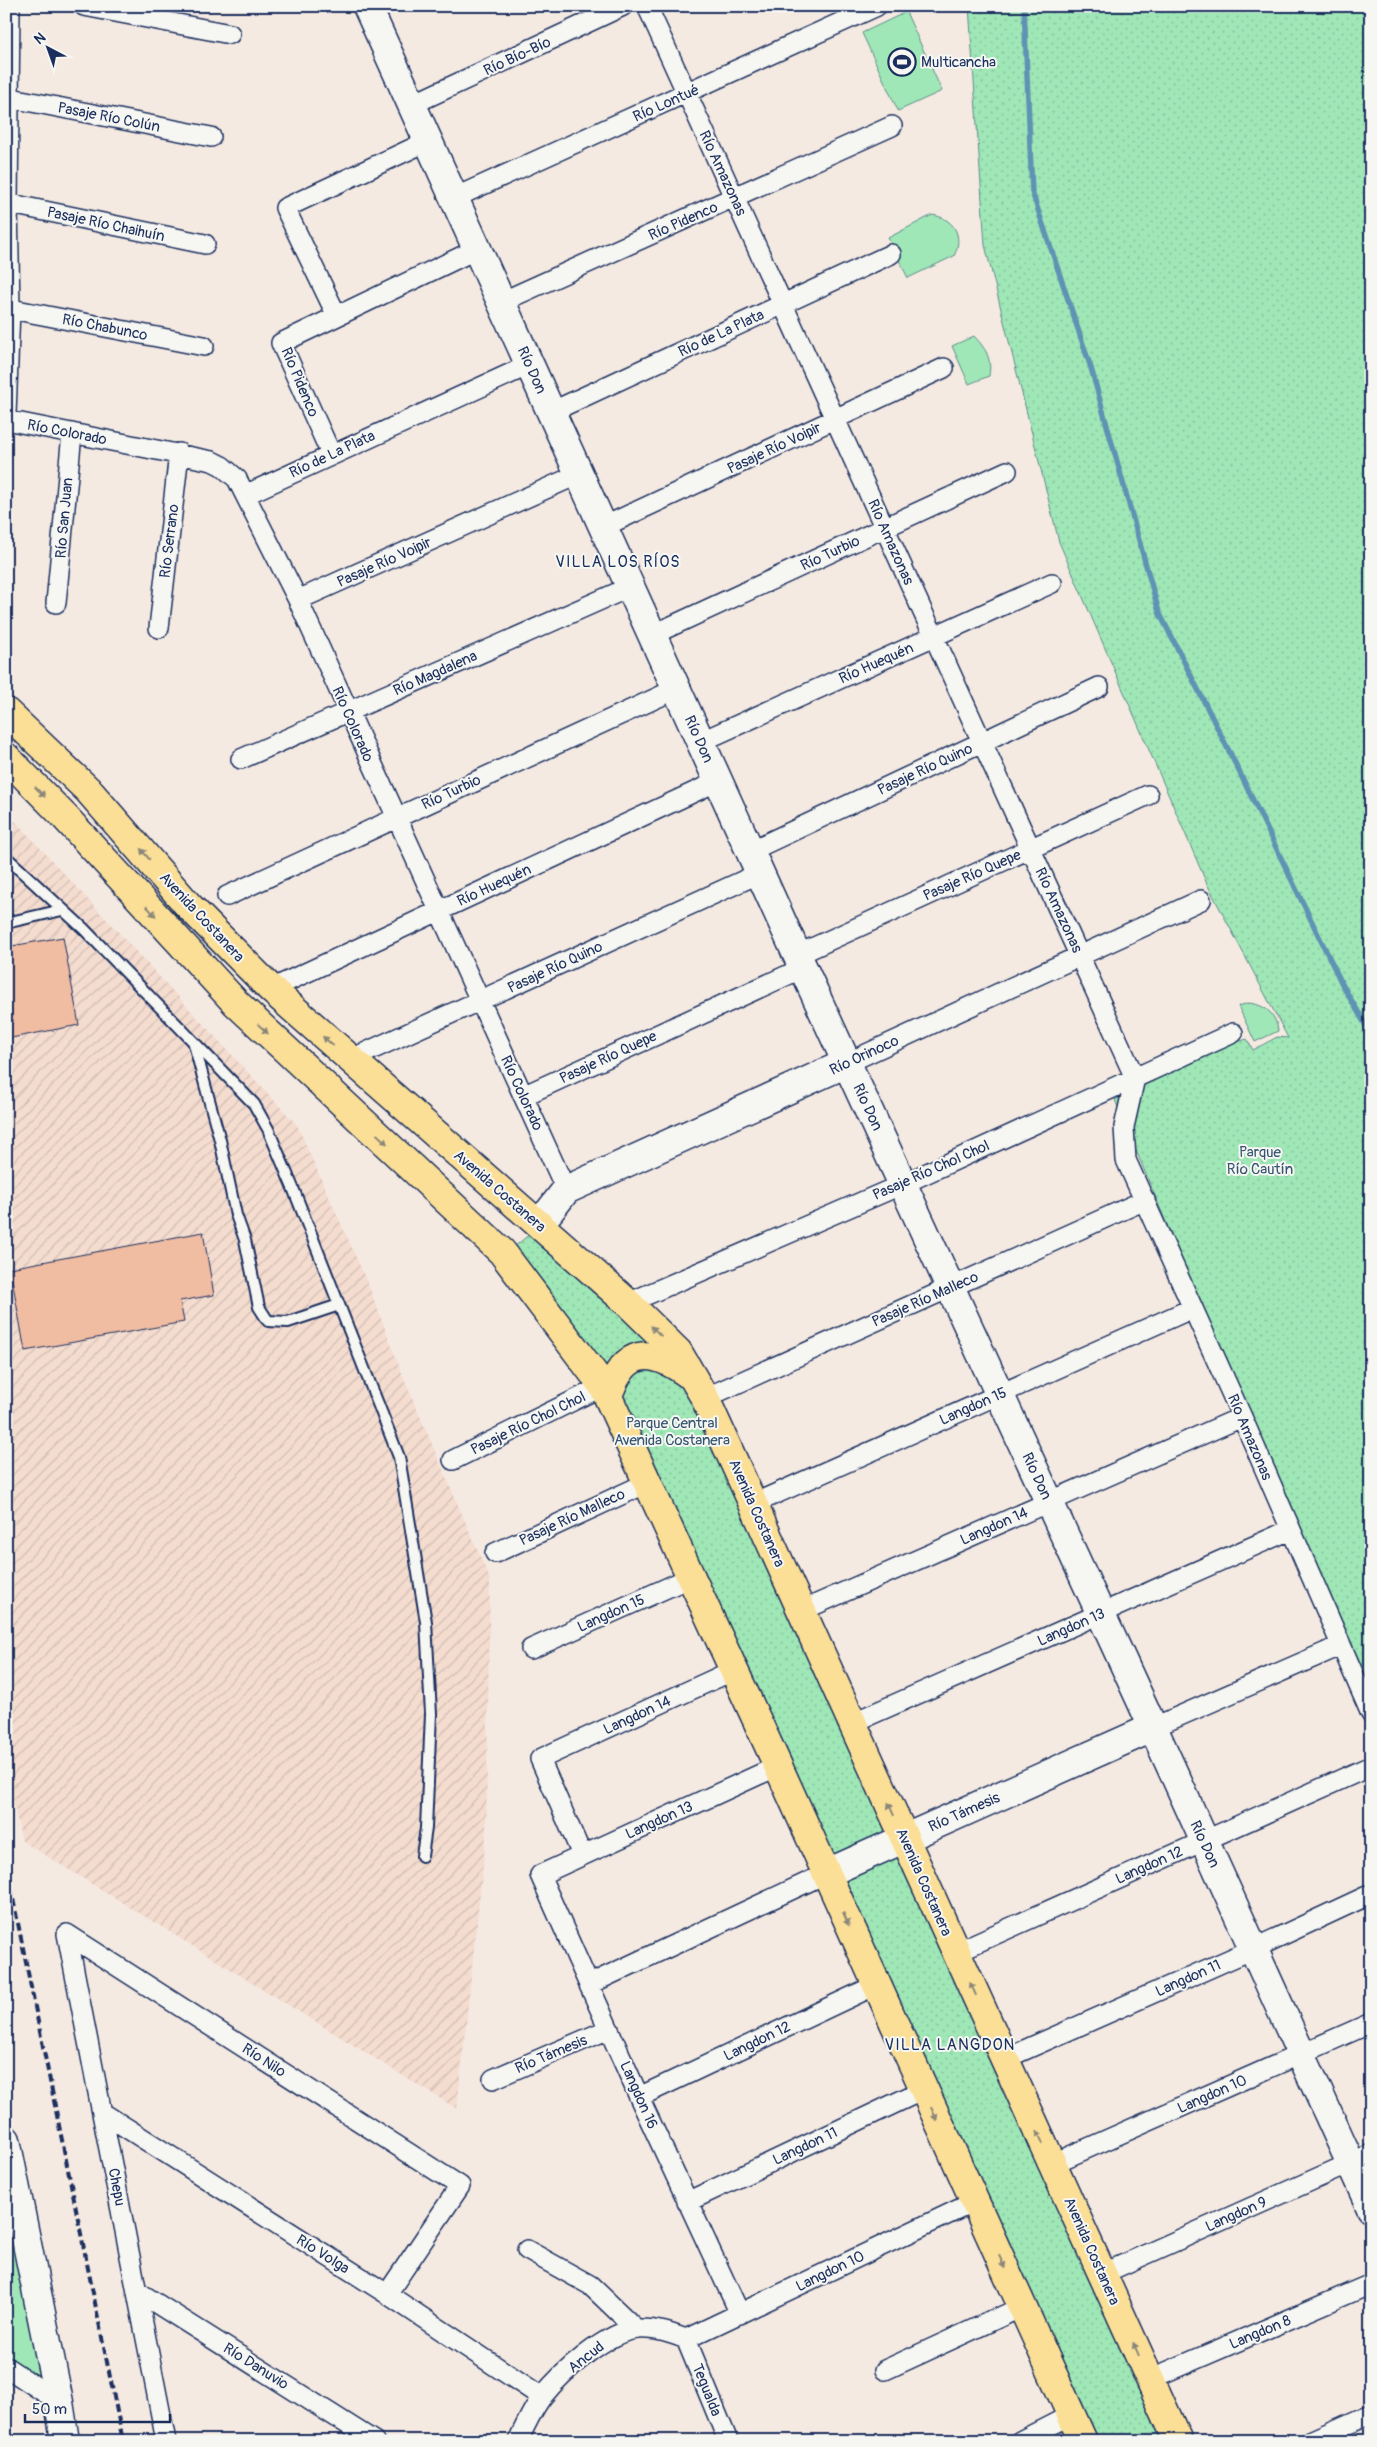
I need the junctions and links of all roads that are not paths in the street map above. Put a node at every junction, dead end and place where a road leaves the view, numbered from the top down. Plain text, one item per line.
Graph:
1 (10, 6) edge
2 (84, 6) edge
3 (367, 6) edge
4 (623, 6) edge
5 (647, 6) edge
6 (877, 6) edge
7 (230, 34) dead end
8 (687, 94) junction
9 (8, 98) edge
10 (412, 105) junction
11 (892, 126) dead end
12 (211, 137) dead end
13 (428, 141) junction
14 (454, 198) junction
15 (734, 198) junction
16 (7, 204) edge
17 (205, 244) dead end
18 (477, 249) junction
19 (892, 254) dead end
20 (501, 302) junction
21 (783, 305) junction
22 (8, 308) edge
23 (337, 316) junction
24 (204, 346) dead end
25 (529, 364) junction
26 (944, 368) dead end
27 (551, 412) junction
28 (6, 415) edge
29 (835, 419) junction
30 (6, 420) edge
31 (72, 433) junction
32 (179, 453) junction
33 (331, 454) junction
34 (1007, 471) dead end
35 (579, 474) junction
36 (246, 495) junction
37 (603, 527) junction
38 (884, 528) junction
39 (1052, 582) dead end
40 (630, 587) junction
41 (298, 600) junction
42 (56, 603) dead end
43 (159, 628) dead end
44 (652, 635) junction
45 (934, 637) junction
46 (1100, 687) dead end
47 (676, 689) junction
48 (6, 712) edge
49 (348, 712) junction
50 (700, 742) junction
51 (982, 742) junction
52 (6, 757) edge
53 (241, 759) dead end
54 (718, 781) junction
55 (1148, 796) dead end
56 (396, 817) junction
57 (1031, 848) junction
58 (6, 857) edge
59 (755, 862) junction
60 (227, 896) dead end
61 (1201, 900) dead end
62 (62, 910) junction
63 (438, 911) junction
64 (6, 923) edge
65 (1080, 955) junction
66 (800, 961) junction
67 (271, 989) junction
68 (480, 1002) junction
69 (1233, 1033) dead end
70 (194, 1042) junction
71 (349, 1060) junction
72 (847, 1063) junction
73 (1135, 1078) junction
74 (523, 1096) junction
75 (903, 1184) junction
76 (566, 1190) junction
77 (1145, 1200) junction
78 (537, 1222) junction
79 (950, 1288) junction
80 (628, 1303) junction
81 (339, 1305) junction
82 (1193, 1308) junction
83 (699, 1388) junction
84 (605, 1391) junction
85 (999, 1394) junction
86 (1242, 1417) junction
87 (453, 1460) dead end
88 (648, 1482) junction
89 (1049, 1502) junction
90 (753, 1504) junction
91 (1290, 1530) junction
92 (495, 1553) dead end
93 (691, 1577) junction
94 (801, 1611) junction
95 (1100, 1614) junction
96 (1340, 1646) junction
97 (531, 1649) dead end
98 (734, 1670) junction
99 (1371, 1714) edge
100 (852, 1723) junction
101 (1152, 1728) junction
102 (778, 1766) junction
103 (1371, 1766) edge
104 (904, 1838) junction
105 (1204, 1840) junction
106 (582, 1855) junction
107 (422, 1856) dead end
108 (825, 1874) junction
109 (540, 1875) joint
110 (1371, 1894) edge
111 (67, 1934) joint
112 (1253, 1949) junction
113 (956, 1952) junction
114 (590, 1984) junction
115 (876, 1985) junction
116 (1371, 2023) edge
117 (609, 2029) junction
118 (1301, 2054) junction
119 (1004, 2059) junction
120 (493, 2079) dead end
121 (924, 2090) junction
122 (639, 2097) junction
123 (103, 2113) junction
124 (6, 2140) edge
125 (1361, 2159) edge
126 (1052, 2164) junction
127 (687, 2202) junction
128 (974, 2202) junction
129 (1371, 2208) edge
130 (527, 2250) dead end
131 (1102, 2274) junction
132 (1371, 2284) edge
133 (137, 2291) junction
134 (387, 2294) junction
135 (1022, 2306) junction
136 (740, 2314) junction
137 (636, 2329) junction
138 (686, 2339) junction
139 (6, 2367) edge
140 (884, 2370) dead end
141 (1150, 2379) junction
142 (542, 2397) junction
143 (60, 2402) junction
144 (1371, 2414) edge
145 (1071, 2415) junction
146 (65, 2441) edge
147 (166, 2441) edge
148 (374, 2441) edge
149 (518, 2441) edge
150 (728, 2441) edge
151 (1020, 2441) edge
152 (1083, 2441) edge
153 (1178, 2441) edge
154 (1310, 2441) edge

1 - 9 street
2 - 7 street
3 - 10 street, Río Don
4 - 10 street, Río Bío-Bío
5 - 8 street, Río Amazonas
6 - 8 street, Río Lontué
8 - 14 street, Río Lontué
8 - 15 street, Río Amazonas
9 - 12 street, Pasaje Río Colún
9 - 16 street
10 - 13 street, Río Don
11 - 15 street, Río Pidenco
13 - 14 street, Río Don
13 - 23 street
14 - 18 street, Río Don
15 - 20 street, Río Pidenco
15 - 21 street, Río Amazonas
16 - 17 street, Pasaje Río Chaihuín
16 - 22 street
18 - 20 street, Río Don
18 - 23 street, Río Pidenco
19 - 21 street, Río de La Plata
20 - 25 street, Río Don
21 - 27 street, Río de La Plata
21 - 29 street, Río Amazonas
22 - 24 street, Río Chabunco
22 - 28 street
23 - 33 street, Río Pidenco
25 - 27 street, Río Don
25 - 33 street, Río de La Plata
26 - 29 street, Pasaje Río Voipir
27 - 35 street, Río Don
29 - 37 street, Pasaje Río Voipir
29 - 38 street, Río Amazonas
30 - 31 street, Río Colorado
31 - 32 street, Río Colorado
31 - 42 street, Río San Juan
32 - 36 street, Río Colorado
32 - 43 street, Río Serrano
33 - 36 street, Río de La Plata
34 - 38 street, Río Turbio
35 - 37 street, Río Don
35 - 41 street, Pasaje Río Voipir
36 - 41 street, Río Colorado
37 - 40 street, Río Don
38 - 44 street, Río Turbio
38 - 45 street, Río Amazonas
39 - 45 street, Río Huequén
40 - 44 street, Río Don
40 - 49 street, Río Magdalena
41 - 49 street, Río Colorado
44 - 47 street, Río Don
45 - 50 street, Río Huequén
45 - 51 street, Río Amazonas
46 - 51 street, Pasaje Río Quino
47 - 50 street, Río Don
47 - 56 street, Río Turbio
67 -> 48 main road, Avenida Costanera
49 - 53 street, Río Magdalena
49 - 56 street, Río Colorado
50 - 54 street, Río Don
51 - 57 street, Río Amazonas
51 - 59 street, Pasaje Río Quino
52 -> 84 main road
54 - 59 street, Río Don
54 - 63 street, Río Huequén
55 - 57 street, Pasaje Río Quepe
56 - 60 street, Río Turbio
56 - 63 street, Río Colorado
57 - 65 street, Río Amazonas
57 - 66 street, Pasaje Río Quepe
58 - 62 lane
59 - 66 street, Río Don
59 - 68 street, Pasaje Río Quino
61 - 65 street, Río Orinoco
62 - 64 lane
62 - 70 lane
63 - 67 street, Río Huequén
63 - 68 street, Río Colorado
65 - 72 street, Río Orinoco
65 - 73 street, Río Amazonas
66 - 72 street, Río Don
66 - 74 street, Pasaje Río Quepe
71 -> 67 main road, Avenida Costanera
68 - 71 street, Pasaje Río Quino
68 - 74 street, Río Colorado
69 - 73 street, Pasaje Río Chol Chol
70 - 81 lane
70 - 81 lane
71 - 78 main road, Avenida Costanera
72 - 75 street, Río Don
72 - 76 street, Río Orinoco
73 - 75 street, Pasaje Río Chol Chol
73 - 77 street, Río Amazonas
74 - 76 street, Río Colorado
75 - 79 street, Río Don
75 - 80 street, Pasaje Río Chol Chol
76 - 78 street, Río Orinoco
77 - 79 street, Pasaje Río Malleco
77 - 82 street, Río Amazonas
78 - 80 main road, Avenida Costanera
79 - 83 street, Pasaje Río Malleco
79 - 85 street, Río Don
83 -> 80 main road, Avenida Costanera
81 - 107 lane
82 - 85 street, Langdon 15
82 - 86 street, Río Amazonas
83 - 84 main road
83 - 90 main road, Avenida Costanera
84 - 87 street, Pasaje Río Chol Chol
84 - 88 main road
85 - 89 street, Río Don
85 - 90 street, Langdon 15
86 - 89 street, Langdon 14
86 - 91 street, Río Amazonas
88 - 92 street, Pasaje Río Malleco
88 - 93 main road
89 - 94 street, Langdon 14
89 - 95 street, Río Don
90 - 94 main road, Avenida Costanera
91 - 95 street, Langdon 13
91 - 96 street, Río Amazonas
93 - 97 street, Langdon 15
93 - 98 main road
94 - 100 main road, Avenida Costanera
95 - 100 street, Langdon 13
95 - 101 street, Río Don
96 - 99 street, Río Amazonas
96 - 101 street, Río Támesis
98 - 102 main road
98 - 106 street, Langdon 14
104 -> 100 main road, Avenida Costanera
101 - 104 street, Río Támesis
101 - 105 street, Río Don
102 - 106 street, Langdon 13
102 - 108 main road
103 - 105 street, Langdon 12
104 - 108 street, Río Támesis
104 - 113 main road, Avenida Costanera
105 - 112 street, Río Don
105 - 113 street, Langdon 12
106 - 109 street, Langdon 13
108 - 114 street, Río Támesis
108 -> 115 main road
109 - 114 street, Langdon 16
110 - 112 street, Langdon 11
111 - 123 street, Chepu
111 - 134 street, Río Nilo
112 - 118 street, Río Don
112 - 119 street, Langdon 11
119 -> 113 main road, Avenida Costanera
114 - 117 street, Langdon 16
115 - 121 main road
115 - 122 street, Langdon 12
116 - 118 street, Langdon 10
117 - 120 street, Río Támesis
117 - 122 street, Langdon 16
118 - 125 street, Río Don
118 - 126 street, Langdon 10
126 -> 119 main road, Avenida Costanera
121 - 127 street, Langdon 11
121 -> 128 main road
122 - 127 street, Langdon 16
123 - 133 street, Chepu
123 - 134 street, Río Volga
124 - 143 street
125 - 129 street, Río Don
125 - 131 street, Langdon 9
126 - 131 main road, Avenida Costanera
127 - 136 street, Langdon 16
128 -> 135 main road
128 - 136 street, Langdon 10
130 - 137 street
141 -> 131 main road, Avenida Costanera
132 - 141 street, Langdon 8
133 - 147 street, Chepu
133 - 148 street, Río Danuvio
134 - 142 street, Río Volga
135 - 140 street
135 - 145 main road
136 - 138 street, Langdon 10
137 - 138 street, Ancud
137 - 142 street, Ancud
138 - 150 street, Tegualda
139 - 143 street
141 - 153 main road, Avenida Costanera
142 - 149 street, Ancud
143 - 146 street
144 - 154 street
145 - 151 street
145 - 152 main road

